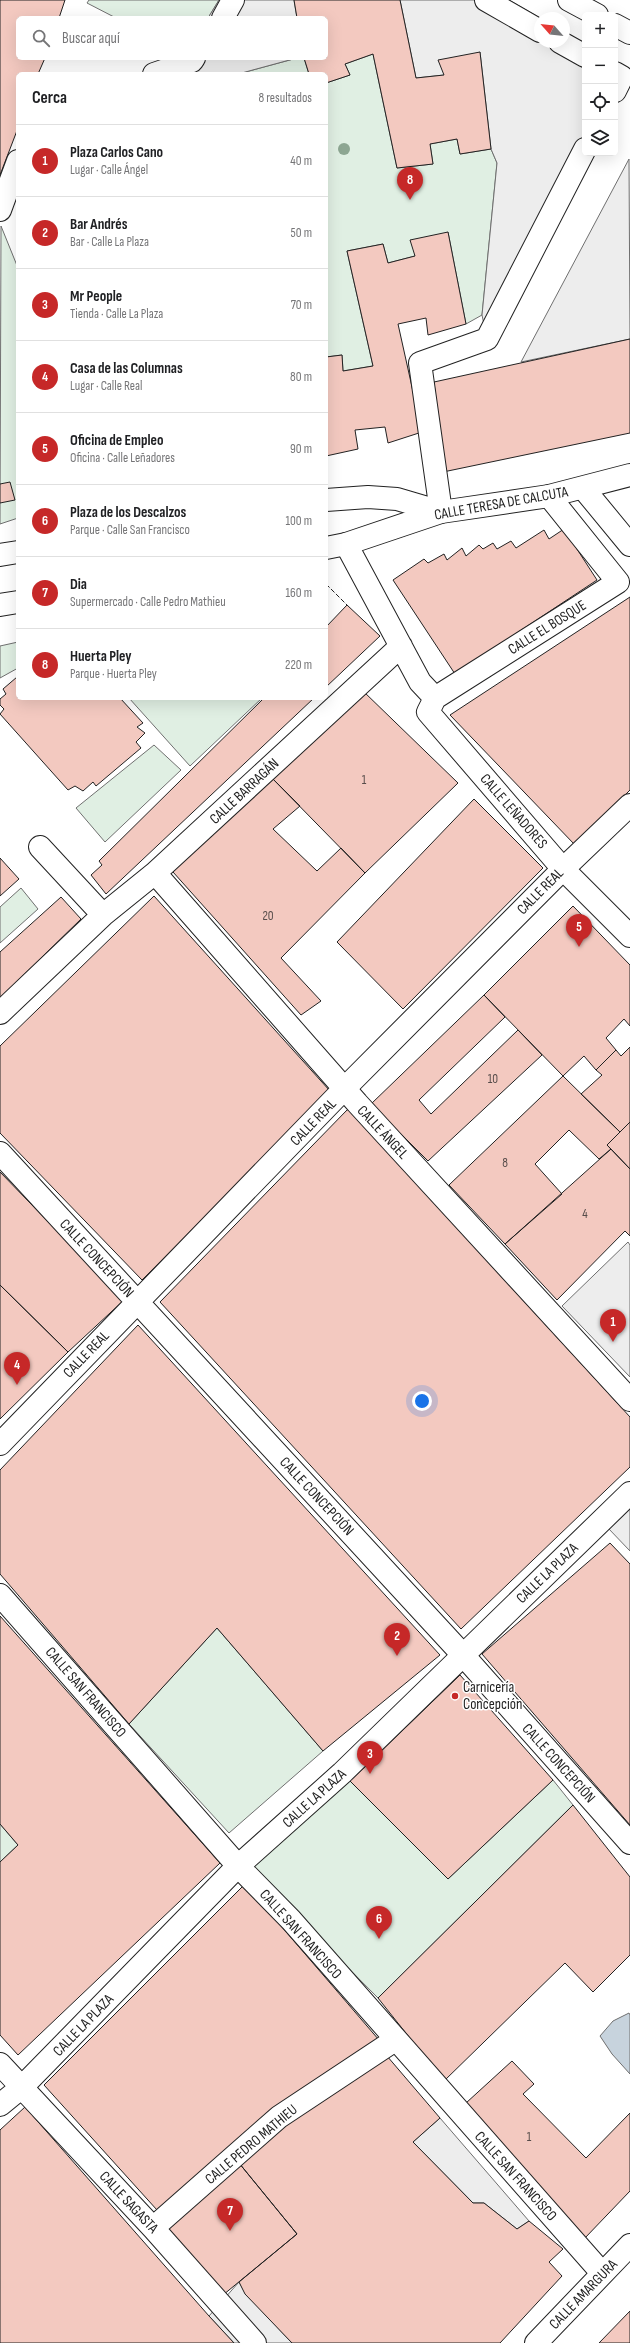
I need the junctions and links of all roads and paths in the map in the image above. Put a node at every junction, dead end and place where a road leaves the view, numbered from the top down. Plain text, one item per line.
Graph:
1 (233, 0) edge
2 (486, 0) edge
3 (569, 0) edge
4 (591, 12) edge
5 (224, 16) edge
6 (618, 27) edge
7 (534, 28) edge
8 (630, 34) edge
9 (570, 48) edge
10 (582, 54) edge
11 (193, 60) edge
12 (160, 72) edge
13 (618, 75) edge
14 (618, 85) edge
15 (582, 155) edge
16 (16, 166) edge
17 (0, 210) edge
18 (630, 475) edge
19 (583, 488) junction
20 (549, 496) junction
21 (328, 500) edge
22 (441, 512) junction
23 (630, 545) edge
24 (336, 546) edge
25 (16, 552) edge
26 (0, 555) edge
27 (624, 578) edge
28 (16, 602) edge
29 (0, 605) edge
30 (401, 646) junction
31 (435, 698) junction
32 (630, 805) edge
33 (40, 846) dead end
34 (563, 869) junction
35 (155, 873) junction
36 (103, 915) junction
37 (630, 936) edge
38 (0, 1013) edge
39 (344, 1089) junction
40 (0, 1153) edge
41 (136, 1301) junction
42 (630, 1400) edge
43 (0, 1444) edge
44 (630, 1493) edge
45 (0, 1595) edge
46 (463, 1655) junction
47 (630, 1843) edge
48 (238, 1866) junction
49 (395, 2040) junction
50 (0, 2064) edge
51 (22, 2087) junction
52 (0, 2105) edge
53 (153, 2228) junction
54 (630, 2245) edge
55 (602, 2273) junction
56 (255, 2343) edge
57 (536, 2343) edge

1 - 5 street
2 - 7 street
3 - 4 street
6 - 8 street
9 - 10 street
11 - 12 street
13 - 14 street
15 - 22 street
16 - 17 street
18 - 19 street, CALLE TERESA DE CALCUTA
19 - 20 street, CALLE TERESA DE CALCUTA
19 - 23 street
20 - 22 street, CALLE TERESA DE CALCUTA
20 - 27 street, CALLE EL BOSQUE
21 - 22 street
22 - 24 street, CALLE TERESA DE CALCUTA
24 - 30 street
25 - 26 street
27 - 31 street, CALLE EL BOSQUE
28 - 29 street
30 - 31 street
30 - 35 street, CALLE BARRAGÁN
31 - 34 street, CALLE LEÑADORES
32 - 34 street, CALLE REAL
33 - 36 street
34 - 37 street, CALLE LEÑADORES
34 - 39 street, CALLE REAL
35 - 36 street, CALLE BARRAGÁN
35 - 39 street, CALLE ÁNGEL
36 - 38 street, CALLE BARRAGÁN
39 - 41 street, CALLE REAL
39 - 42 street, CALLE ÁNGEL
40 - 41 street, CALLE CONCEPCIÓN
41 - 43 street, CALLE REAL
41 - 46 street, CALLE CONCEPCIÓN
44 - 46 street, CALLE LA PLAZA
45 - 48 street, CALLE SAN FRANCISCO
46 - 47 street, CALLE CONCEPCIÓN
46 - 48 street, CALLE LA PLAZA
48 - 49 street, CALLE SAN FRANCISCO
48 - 51 street, CALLE LA PLAZA
49 - 53 street, CALLE PEDRO MATHIEU
49 - 55 street, CALLE SAN FRANCISCO
50 - 51 street, CALLE SAGASTA
51 - 52 street, CALLE LA PLAZA
51 - 53 street, CALLE SAGASTA
53 - 56 street, CALLE SAGASTA
54 - 55 street, CALLE AMARGURA
55 - 57 street, CALLE AMARGURA

